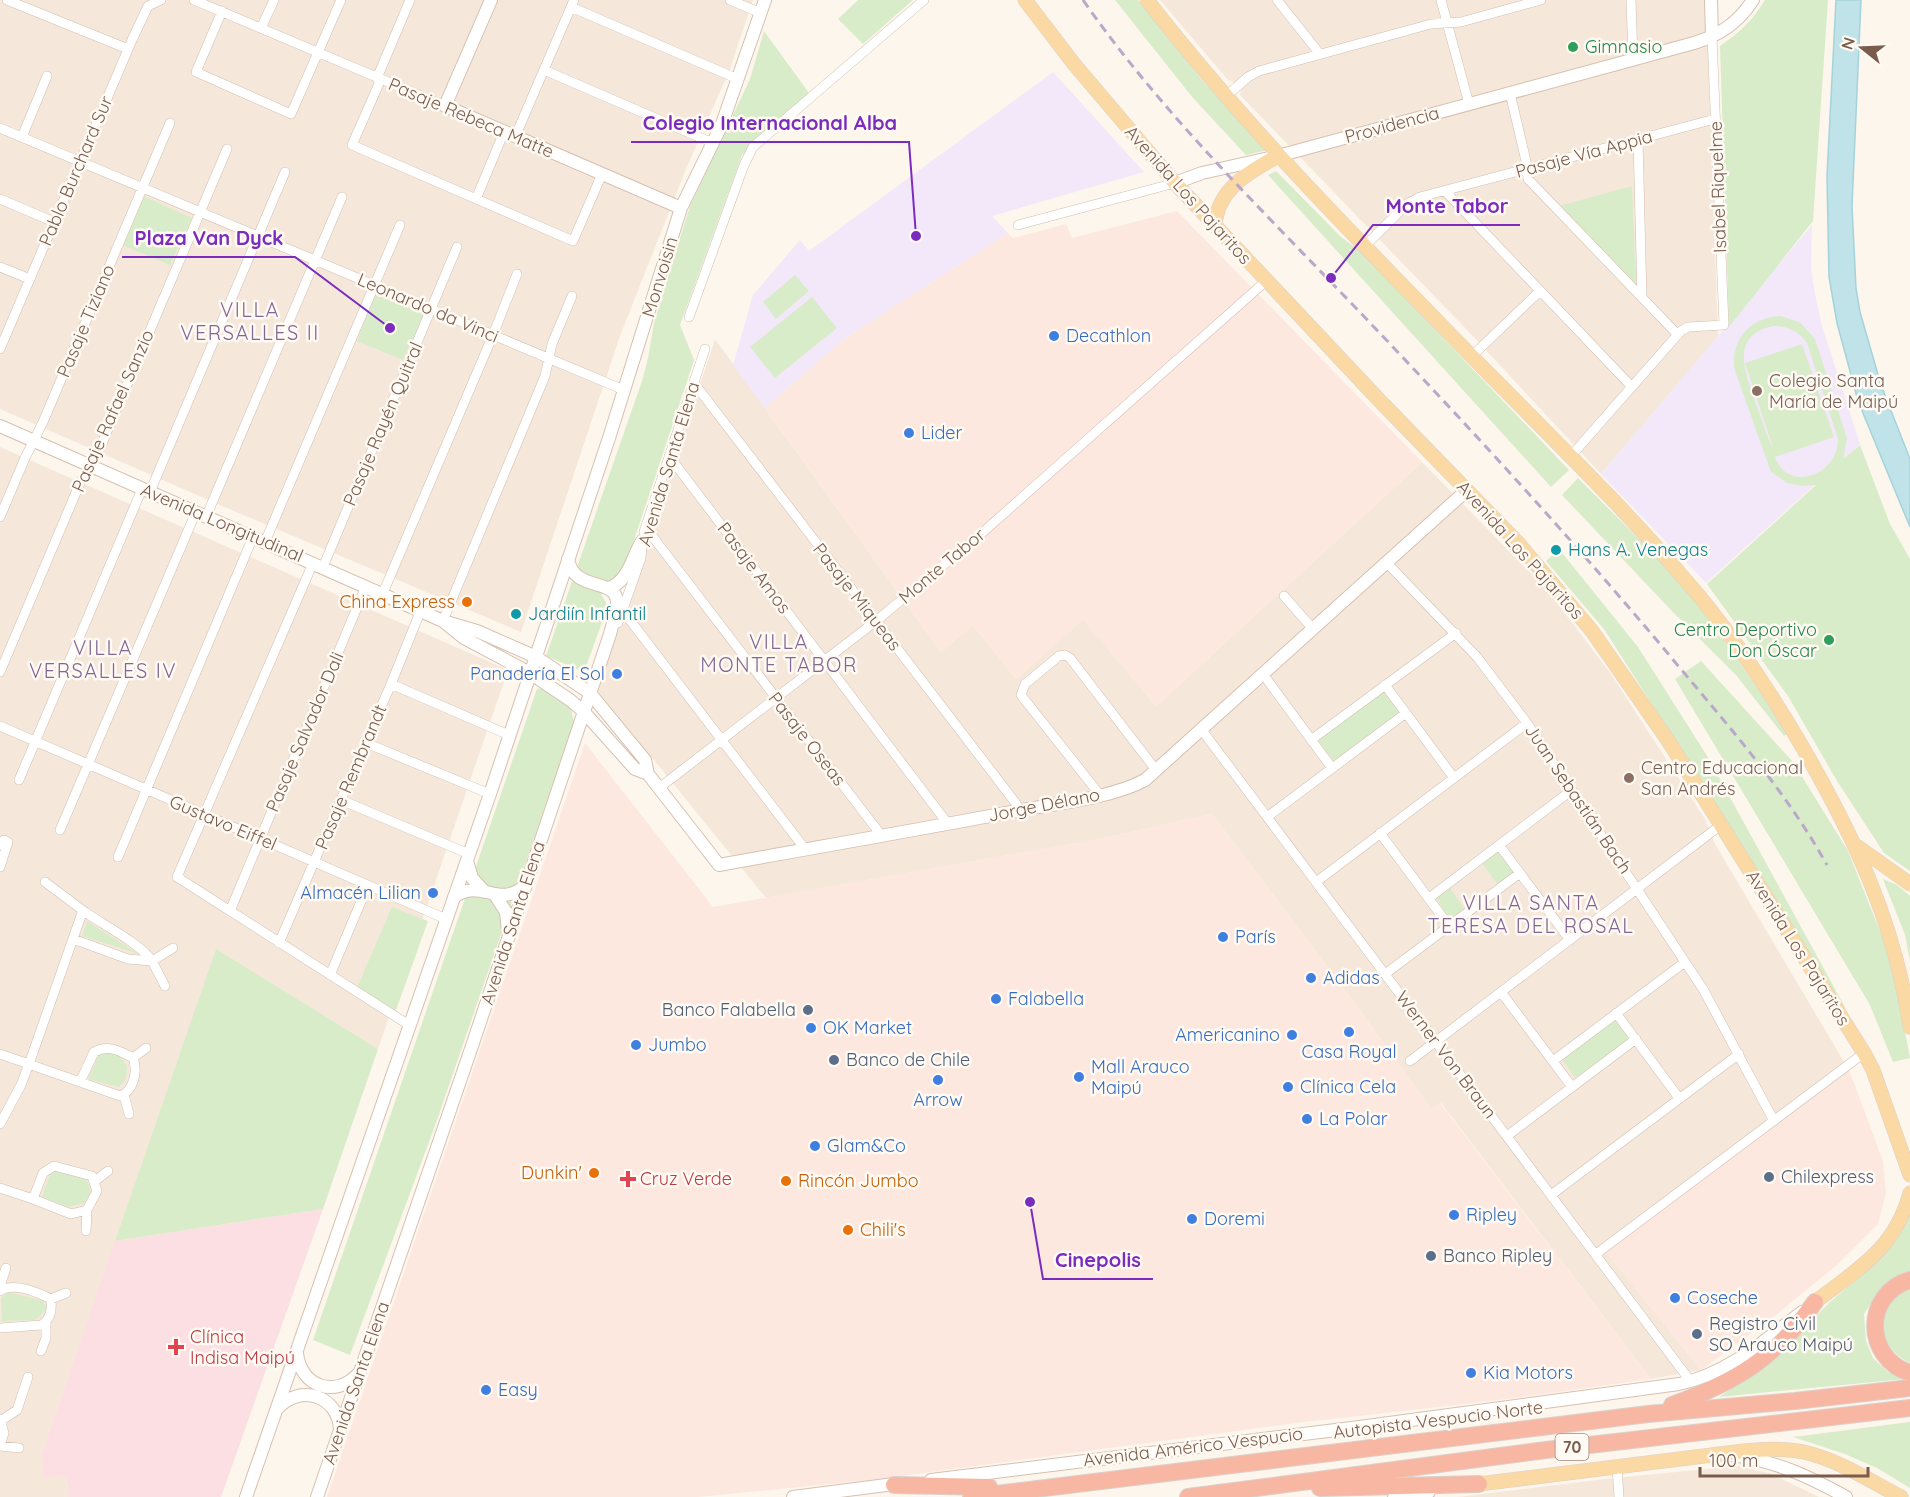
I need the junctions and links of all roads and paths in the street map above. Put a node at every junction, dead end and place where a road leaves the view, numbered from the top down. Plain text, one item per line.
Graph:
1 (7, 0) edge
2 (274, 0) edge
3 (341, 0) edge
4 (410, 0) edge
5 (491, 0) edge
6 (730, 0) edge
7 (765, 0) edge
8 (924, 0) edge
9 (1025, 0) edge
10 (1147, 0) edge
11 (1277, 0) edge
12 (1441, 0) edge
13 (1541, 0) edge
14 (1631, 0) edge
15 (1711, 0) edge
16 (1753, 0) edge
17 (155, 1) edge
18 (198, 1) edge
19 (573, 3) edge
20 (222, 11) junction
21 (761, 13) junction
22 (1447, 23) junction
23 (261, 28) junction
24 (1712, 37) junction
25 (128, 49) junction
26 (318, 52) junction
27 (1320, 54) junction
28 (1633, 60) junction
29 (544, 70) junction
30 (47, 76) dead end
31 (379, 78) junction
32 (738, 79) junction
33 (1510, 93) junction
34 (1226, 97) junction
35 (1469, 104) junction
36 (445, 106) junction
37 (1715, 119) junction
38 (170, 123) dead end
39 (0, 128) edge
40 (510, 134) junction
41 (22, 137) junction
42 (1638, 139) junction
43 (713, 143) junction
44 (227, 149) dead end
45 (1278, 156) junction
46 (81, 162) junction
47 (1526, 169) junction
48 (285, 172) dead end
49 (602, 174) junction
50 (1175, 183) junction
51 (143, 188) junction
52 (1445, 191) junction
53 (342, 198) dead end
54 (0, 199) edge
55 (476, 199) junction
56 (681, 208) junction
57 (201, 212) junction
58 (54, 222) junction
59 (400, 225) dead end
60 (1018, 225) dead end
61 (1215, 226) junction
62 (258, 236) junction
63 (1365, 246) junction
64 (457, 247) dead end
65 (315, 260) junction
66 (0, 267) edge
67 (517, 274) dead end
68 (30, 279) junction
69 (1266, 281) junction
70 (375, 285) junction
71 (1540, 291) junction
72 (572, 296) dead end
73 (1642, 298) junction
74 (431, 309) junction
75 (689, 317) dead end
76 (493, 335) junction
77 (1678, 335) junction
78 (3, 337) edge
79 (0, 349) edge
80 (705, 349) dead end
81 (1472, 356) junction
82 (550, 359) junction
83 (694, 383) junction
84 (1632, 387) junction
85 (624, 390) junction
86 (0, 426) edge
87 (34, 441) junction
88 (669, 456) junction
89 (1570, 457) junction
90 (90, 466) junction
91 (146, 490) junction
92 (1467, 490) junction
93 (201, 514) junction
94 (0, 517) edge
95 (645, 528) junction
96 (259, 539) junction
97 (642, 541) junction
98 (568, 559) junction
99 (1387, 562) junction
100 (318, 565) junction
101 (582, 580) junction
102 (366, 586) junction
103 (608, 588) junction
104 (557, 592) junction
105 (382, 593) junction
106 (1284, 596) dead end
107 (421, 610) junction
108 (623, 611) junction
109 (443, 621) junction
110 (876, 621) junction
111 (1313, 629) junction
112 (1456, 633) junction
113 (610, 634) junction
114 (536, 657) junction
115 (825, 661) junction
116 (0, 672) edge
117 (530, 673) junction
118 (1263, 674) junction
119 (391, 684) junction
120 (1386, 685) junction
121 (590, 693) junction
122 (776, 699) junction
123 (584, 711) junction
124 (1406, 713) junction
125 (1527, 723) junction
126 (0, 726) edge
127 (1201, 729) junction
128 (509, 735) junction
129 (1311, 740) junction
130 (35, 741) junction
131 (722, 741) junction
132 (366, 742) junction
133 (88, 764) junction
134 (1332, 768) junction
135 (1156, 770) junction
136 (648, 774) junction
137 (1454, 778) junction
138 (19, 780) dead end
139 (659, 788) junction
140 (145, 789) junction
141 (1572, 790) junction
142 (490, 794) junction
143 (1100, 795) junction
144 (341, 800) junction
145 (1021, 810) junction
146 (204, 814) junction
147 (1267, 817) junction
148 (948, 824) junction
149 (1721, 825) junction
150 (60, 830) dead end
151 (1380, 833) junction
152 (881, 835) junction
153 (260, 839) junction
154 (0, 845) edge
155 (1499, 845) junction
156 (1856, 846) junction
157 (805, 849) junction
158 (118, 856) dead end
159 (468, 858) junction
160 (314, 862) junction
161 (719, 865) joint
162 (0, 867) edge
163 (1520, 873) junction
164 (45, 882) dead end
165 (1316, 882) junction
166 (1910, 884) edge
167 (368, 885) junction
168 (526, 885) junction
169 (1638, 889) junction
170 (490, 893) junction
171 (454, 897) junction
172 (1429, 898) junction
173 (230, 911) junction
174 (83, 913) junction
175 (446, 919) junction
176 (1449, 926) junction
177 (508, 938) junction
178 (73, 939) junction
179 (1570, 940) junction
180 (279, 943) junction
181 (173, 948) dead end
182 (152, 961) junction
183 (1685, 962) junction
184 (1385, 974) junction
185 (330, 975) junction
186 (165, 986) dead end
187 (1502, 992) junction
188 (1616, 1013) junction
189 (409, 1025) junction
190 (1910, 1027) edge
191 (1636, 1039) junction
192 (1435, 1042) junction
193 (146, 1048) dead end
194 (1864, 1053) junction
195 (0, 1054) edge
196 (1739, 1054) junction
197 (133, 1058) junction
198 (1410, 1060) dead end
199 (1553, 1061) junction
200 (29, 1064) junction
201 (80, 1082) junction
202 (1572, 1087) junction
203 (124, 1095) junction
204 (1679, 1098) junction
205 (129, 1114) dead end
206 (1774, 1121) junction
207 (0, 1124) edge
208 (1507, 1136) junction
209 (108, 1171) dead end
210 (1910, 1175) edge
211 (95, 1181) junction
212 (0, 1188) edge
213 (1910, 1193) edge
214 (1551, 1195) junction
215 (33, 1199) junction
216 (87, 1210) junction
217 (86, 1231) dead end
218 (1596, 1254) junction
219 (6, 1268) dead end
220 (1910, 1280) edge
221 (0, 1286) edge
222 (0, 1292) edge
223 (66, 1293) dead end
224 (51, 1299) junction
225 (1815, 1302) junction
226 (46, 1322) junction
227 (0, 1328) edge
228 (41, 1350) dead end
229 (296, 1352) junction
230 (360, 1372) junction
231 (1910, 1373) edge
232 (28, 1377) dead end
233 (1691, 1382) junction
234 (1910, 1388) edge
235 (1910, 1408) edge
236 (277, 1409) junction
237 (1648, 1414) junction
238 (1, 1419) edge
239 (340, 1430) junction
240 (0, 1445) edge
241 (19, 1448) dead end
242 (1722, 1454) junction
243 (1617, 1467) junction
244 (1479, 1484) junction
245 (894, 1485) junction
246 (1038, 1489) junction
247 (1235, 1490) junction
248 (1401, 1496) edge
249 (1843, 1496) edge
250 (246, 1497) edge
251 (317, 1497) edge
252 (793, 1497) edge
253 (971, 1497) edge
254 (1188, 1497) edge
255 (1619, 1497) edge
256 (1901, 1497) edge

1 - 25 street
2 - 23 street
3 - 26 street
4 - 31 street
5 - 36 main road
6 - 21 street
7 - 21 main road, Monvoisin
8 - 75 street
9 - 50 main road, Avenida Los Pajaritos
10 - 34 main road
11 - 27 street
12 - 22 street
13 - 22 street
14 - 28 street
15 - 24 main road, Isabel Riquelme
16 - 24 main road, Providencia
17 - 25 street, Pablo Burchard Sur
18 - 20 street, Pasaje Rebeca Matte
19 - 29 street
19 - 32 street
20 - 23 street, Pasaje Rebeca Matte
20 - 26 street
21 - 32 main road, Monvoisin
22 - 27 street
22 - 35 street
23 - 26 street, Pasaje Rebeca Matte
24 - 28 main road, Providencia
24 - 37 street, Isabel Riquelme
25 - 46 street, Pablo Burchard Sur
26 - 31 street, Pasaje Rebeca Matte
27 - 34 street
28 - 33 main road, Providencia
29 - 40 street
29 - 43 street
30 - 41 street
31 - 36 street, Pasaje Rebeca Matte
31 - 55 street
32 - 43 main road, Monvoisin
33 - 35 main road, Providencia
33 - 47 street
34 - 45 main road
35 - 45 main road, Providencia
36 - 40 main road, Pasaje Rebeca Matte
37 - 42 street, Pasaje Vía Appia
37 - 77 street, Isabel Riquelme
38 - 51 street, Pasaje Tiziano
39 - 41 street, Leonardo da Vinci
40 - 49 main road, Pasaje Rebeca Matte
40 - 55 street
41 - 46 street, Leonardo da Vinci
42 - 47 street, Pasaje Vía Appia
42 - 73 street
43 - 56 main road, Monvoisin
44 - 57 street, Pasaje Rafael Sanzio
45 - 50 main road, Providencia
45 - 61 main road
45 - 63 main road
46 - 51 street, Leonardo da Vinci
46 - 58 street, Pablo Burchard Sur
47 - 52 street, Pasaje Vía Appia
47 - 73 street
48 - 62 street
49 - 55 street
49 - 56 main road, Pasaje Rebeca Matte
50 - 60 street, Providencia
50 - 61 main road, Avenida Los Pajaritos
51 - 57 street, Leonardo da Vinci
51 - 87 street, Pasaje Tiziano
52 - 63 street, Pasaje Vía Appia
52 - 71 street
53 - 65 street
54 - 58 street
56 - 85 main road, Monvoisin
57 - 62 street, Leonardo da Vinci
57 - 90 street, Pasaje Rafael Sanzio
58 - 68 street, Pablo Burchard Sur
59 - 70 street
61 - 69 main road, Avenida Los Pajaritos
62 - 65 street, Leonardo da Vinci
62 - 91 street
63 - 81 main road
64 - 74 street, Pasaje Rayén Quitral
65 - 70 street, Leonardo da Vinci
65 - 93 street
66 - 68 street
67 - 76 street
68 - 78 street, Pablo Burchard Sur
69 - 92 main road, Avenida Los Pajaritos
69 - 110 street, Monte Tabor
70 - 74 street, Leonardo da Vinci
70 - 96 street
71 - 81 street
71 - 84 street
72 - 82 street
73 - 77 street
74 - 76 street, Leonardo da Vinci
74 - 100 street, Pasaje Rayén Quitral
76 - 82 street, Leonardo da Vinci
76 - 105 street
77 - 84 street
78 - 79 street, Pablo Burchard Sur
80 - 83 street, Avenida Santa Elena
81 - 89 main road
82 - 85 street, Leonardo da Vinci
82 - 109 street
83 - 88 street, Avenida Santa Elena
83 - 110 street, Pasaje Miqueas
84 - 89 street
85 - 98 main road, Monvoisin
86 - 87 main road, Avenida Longitudinal
87 - 90 main road, Avenida Longitudinal
87 - 94 street, Pasaje Tiziano
88 - 95 street, Avenida Santa Elena
88 - 115 street, Pasaje Amos
89 - 156 main road
90 - 91 main road, Avenida Longitudinal
90 - 116 street, Pasaje Rafael Sanzio
91 - 93 main road, Avenida Longitudinal
91 - 130 street
92 - 99 main road, Jorge Délano
92 - 149 main road, Avenida Los Pajaritos
93 - 96 main road, Avenida Longitudinal
93 - 133 street
95 - 97 street, Avenida Santa Elena
95 - 122 street, Pasaje Oseas
96 - 100 main road, Avenida Longitudinal
96 - 140 street
97 - 103 main road
97 - 108 street, Avenida Santa Elena
98 - 101 main road
98 - 104 main road
99 - 111 main road, Jorge Délano
99 - 112 street, Juan Sebastián Bach
100 - 102 main road, Avenida Longitudinal
100 - 146 street, Pasaje Rayén Quitral
101 - 103 main road
101 - 104 main road
102 - 105 main road, Avenida Longitudinal
102 - 153 street, Pasaje Salvador Dali
103 - 113 main road
104 - 114 main road
105 - 107 main road, Avenida Longitudinal
106 - 111 street
107 - 109 main road, Avenida Longitudinal
107 - 119 street, Pasaje Rembrandt
108 - 113 street, Avenida Santa Elena
108 - 131 street
109 - 114 main road, Avenida Longitudinal
109 - 117 main road, Avenida Longitudinal
110 - 115 street, Monte Tabor
110 - 145 street, Pasaje Miqueas
111 - 118 main road, Jorge Délano
112 - 120 street
112 - 125 street, Juan Sebastián Bach
113 - 121 main road, Avenida Santa Elena
114 - 117 main road
114 - 121 main road, Avenida Longitudinal
115 - 122 street, Monte Tabor
115 - 148 street, Pasaje Amos
117 - 123 main road, Avenida Longitudinal
117 - 128 main road
118 - 127 main road, Jorge Délano
118 - 129 street
119 - 128 street
119 - 132 street, Pasaje Rembrandt
120 - 124 street
120 - 129 street
121 - 123 main road, Avenida Santa Elena
121 - 136 main road, Avenida Longitudinal
122 - 131 street, Monte Tabor
122 - 152 street, Pasaje Oseas
123 - 136 main road, Avenida Longitudinal
123 - 168 main road, Avenida Santa Elena
124 - 134 street
124 - 137 street
125 - 137 street
125 - 141 street, Juan Sebastián Bach
126 - 130 street, Gustavo Eiffel
127 - 135 main road, Jorge Délano
127 - 147 street, Werner Von Braun
128 - 142 main road
129 - 134 street
130 - 133 street, Gustavo Eiffel
130 - 138 street
131 - 139 street, Monte Tabor
131 - 157 street
132 - 142 street
132 - 144 street, Pasaje Rembrandt
133 - 140 street, Gustavo Eiffel
133 - 150 street
134 - 147 street
135 - 143 main road, Jorge Délano
135 - 143 street
136 - 139 main road, Avenida Longitudinal
137 - 151 street
139 - 161 main road, Avenida Longitudinal
140 - 146 street, Gustavo Eiffel
140 - 158 street
141 - 155 street
141 - 169 street, Juan Sebastián Bach
142 - 159 main road
143 - 145 main road, Jorge Délano
144 - 159 street
144 - 160 street, Pasaje Rembrandt
145 - 148 main road, Jorge Délano
146 - 153 street, Gustavo Eiffel
146 - 173 street, Pasaje Rayén Quitral
147 - 165 street, Werner Von Braun
148 - 152 main road, Jorge Délano
149 - 169 street
149 - 194 main road, Avenida Los Pajaritos
151 - 165 street
151 - 172 street
152 - 157 main road, Jorge Délano
153 - 160 street, Gustavo Eiffel
153 - 173 street, Pasaje Salvador Dali
154 - 162 street
155 - 163 street
155 - 172 street
156 - 166 main road
156 - 190 main road
157 - 161 main road, Jorge Délano
159 - 170 main road
159 - 171 main road
160 - 167 street, Gustavo Eiffel
160 - 180 street, Pasaje Rembrandt
163 - 176 street
163 - 179 street
164 - 174 street
165 - 184 street, Werner Von Braun
167 - 175 street, Gustavo Eiffel
167 - 185 street
168 - 170 main road
168 - 177 main road, Avenida Santa Elena
169 - 179 street
169 - 183 street, Juan Sebastián Bach
170 - 171 main road
170 - 177 main road
171 - 175 main road
172 - 176 street
173 - 180 street
174 - 178 street
174 - 182 street
175 - 189 main road
176 - 184 street
177 - 230 main road, Avenida Santa Elena
178 - 182 street
178 - 200 street
179 - 187 street
180 - 185 street
181 - 182 street
182 - 186 street
183 - 188 street
183 - 196 street, Juan Sebastián Bach
184 - 192 street, Werner Von Braun
185 - 189 street
187 - 192 street
187 - 199 street
188 - 191 street
188 - 199 street
189 - 229 main road
191 - 202 street
191 - 204 street
192 - 198 street
192 - 208 street, Werner Von Braun
193 - 197 street
194 - 206 street
194 - 210 main road, Avenida Los Pajaritos
195 - 200 street
196 - 204 street
196 - 206 street, Juan Sebastián Bach
197 - 201 street
197 - 203 street
199 - 202 street
200 - 201 street
200 - 207 street
201 - 203 street
202 - 208 street
203 - 205 street
204 - 214 street
206 - 218 street
208 - 214 street, Werner Von Braun
209 - 211 street
211 - 215 street
211 - 216 street
212 - 215 street
213 - 225 main road, Avenida Américo Vespucio
214 - 218 street, Werner Von Braun
215 - 216 street
216 - 217 street
218 - 233 street, Werner Von Braun
219 - 221 street
220 - 231 highway
222 - 224 street
223 - 224 street
224 - 226 street
225 - 233 main road, Avenida Américo Vespucio
225 - 237 highway
226 - 227 street
226 - 228 street
229 - 230 main road
229 - 236 main road
230 - 239 main road, Avenida Santa Elena
232 - 238 street
233 - 245 main road, Avenida Américo Vespucio
234 - 237 highway, Autopista Vespucio Norte / 70
235 - 247 highway, 70
236 - 239 main road
236 - 250 main road
237 - 246 highway, Autopista Vespucio Norte / 70
238 - 240 street
239 - 251 main road, Avenida Santa Elena
240 - 241 street
242 - 243 main road
242 - 249 main road
242 - 256 main road
243 - 244 main road
243 - 255 street
244 - 247 highway
244 - 248 main road
245 - 246 highway
245 - 252 main road, Avenida Américo Vespucio
246 - 253 highway, Autopista Vespucio Norte / 70
247 - 254 highway, 70

